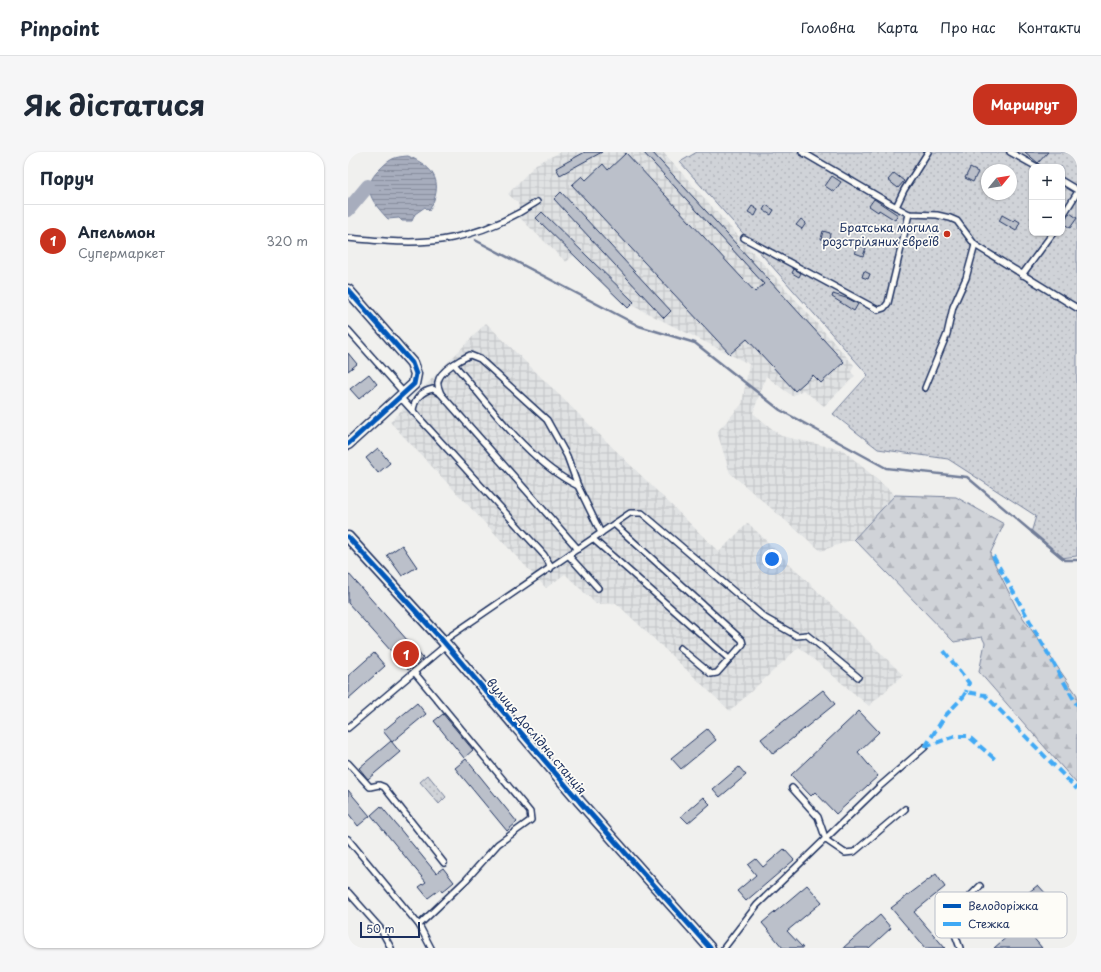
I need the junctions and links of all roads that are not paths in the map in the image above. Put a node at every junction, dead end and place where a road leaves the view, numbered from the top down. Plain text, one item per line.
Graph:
1 (802, 152) edge
2 (928, 152) edge
3 (1010, 152) edge
4 (1032, 164) edge
5 (1065, 183) edge
6 (1077, 190) edge
7 (1077, 193) edge
8 (537, 202) dead end
9 (896, 207) junction
10 (1065, 212) edge
11 (909, 214) junction
12 (1051, 236) edge
13 (348, 238) edge
14 (744, 238) dead end
15 (975, 245) junction
16 (1022, 275) junction
17 (348, 290) edge
18 (1077, 308) edge
19 (348, 330) edge
20 (454, 364) junction
21 (925, 388) dead end
22 (441, 394) junction
23 (402, 395) junction
24 (413, 411) junction
25 (348, 444) edge
26 (578, 486) junction
27 (614, 524) junction
28 (601, 534) junction
29 (348, 537) edge
30 (593, 539) junction
31 (578, 549) junction
32 (569, 556) junction
33 (550, 569) junction
34 (598, 588) dead end
35 (444, 643) junction
36 (680, 648) dead end
37 (729, 659) junction
38 (414, 672) junction
39 (858, 677) dead end
40 (348, 728) edge
41 (925, 747) dead end
42 (348, 763) edge
43 (792, 788) dead end
44 (905, 809) dead end
45 (348, 839) edge
46 (826, 840) junction
47 (444, 862) dead end
48 (980, 886) dead end
49 (348, 892) edge
50 (974, 892) edge
51 (419, 925) junction
52 (957, 938) edge
53 (390, 948) edge
54 (431, 948) edge
55 (710, 948) edge
56 (724, 948) edge
57 (960, 948) edge

1 - 9 lane
2 - 9 lane
3 - 4 lane
5 - 6 lane
7 - 10 lane
8 - 13 lane
9 - 11 lane
11 - 14 lane
11 - 15 lane
12 - 16 lane
15 - 16 lane
15 - 21 lane
16 - 18 lane
17 - 23 street
19 - 23 lane
20 - 22 lane
20 - 26 lane
20 - 26 lane
22 - 24 lane
22 - 31 lane
23 - 24 lane
23 - 25 street
24 - 33 lane
26 - 28 lane
27 - 28 lane
27 - 37 lane
27 - 39 lane
28 - 30 lane
29 - 35 street, вулиця Дослідна станція
30 - 31 lane
30 - 37 lane
31 - 32 lane
32 - 33 lane
32 - 34 lane
33 - 35 lane
35 - 38 lane
35 - 55 street, вулиця Дослідна станція
36 - 37 lane
38 - 40 lane
38 - 51 lane
41 - 46 lane
42 - 47 lane
43 - 46 lane
44 - 46 lane
45 - 51 lane
46 - 56 lane
48 - 50 lane
49 - 53 lane
51 - 54 lane
52 - 57 lane

